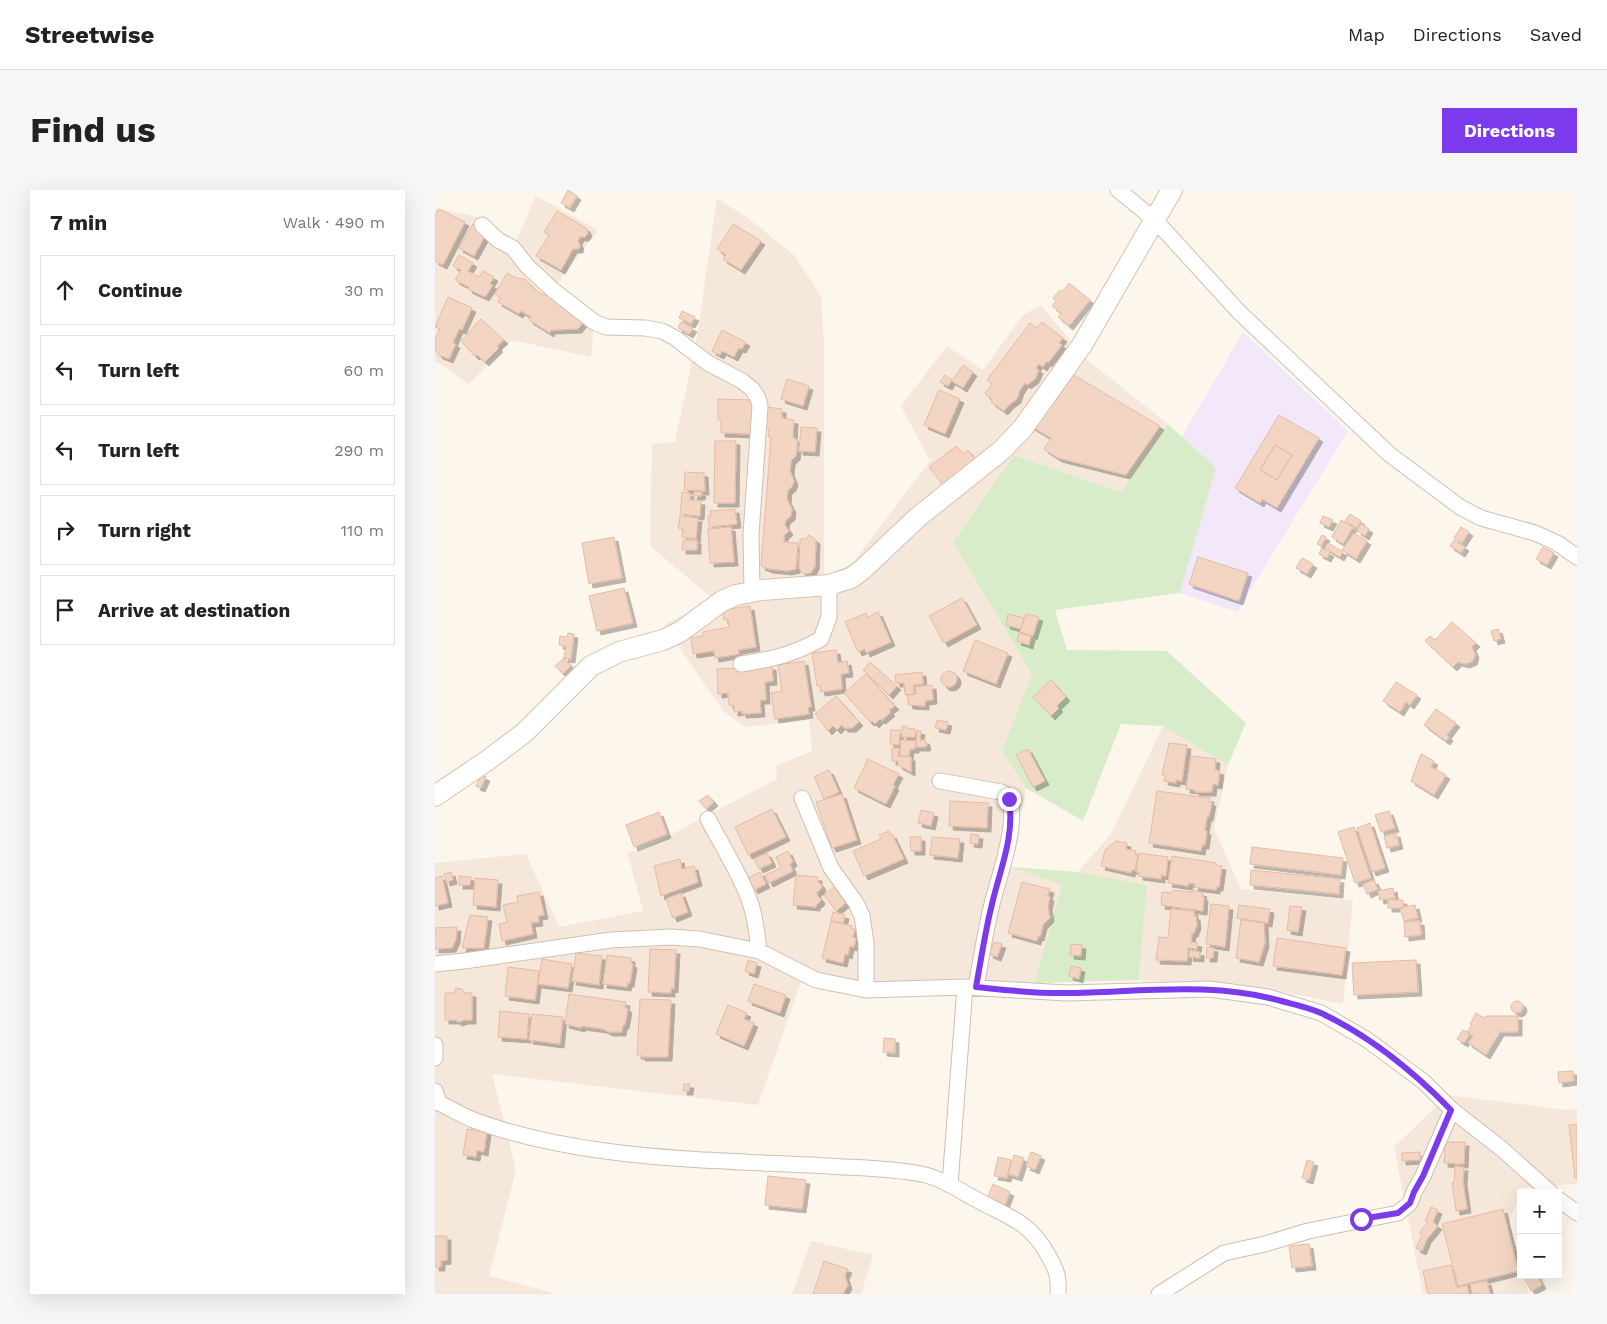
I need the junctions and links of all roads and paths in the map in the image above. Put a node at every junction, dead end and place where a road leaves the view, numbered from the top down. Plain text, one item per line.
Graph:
1 (1118, 190) edge
2 (1173, 190) edge
3 (1155, 220) junction
4 (482, 225) dead end
5 (1577, 557) edge
6 (829, 586) junction
7 (752, 592) junction
8 (741, 664) dead end
9 (940, 781) dead end
10 (435, 796) edge
11 (802, 798) dead end
12 (707, 819) dead end
13 (759, 951) junction
14 (435, 964) edge
15 (970, 987) junction
16 (866, 990) junction
17 (435, 1045) edge
18 (435, 1058) edge
19 (435, 1091) edge
20 (1451, 1110) junction
21 (950, 1184) junction
22 (1546, 1189) edge
23 (1562, 1202) edge
24 (1577, 1213) edge
25 (1058, 1294) edge
26 (1159, 1294) edge

1 - 3 street
2 - 3 street
3 - 5 street
3 - 6 street
4 - 7 street
6 - 7 street
6 - 8 street
7 - 10 street
9 - 15 street
11 - 16 street
12 - 13 street
13 - 14 street
13 - 16 street
15 - 16 street
15 - 20 street
15 - 21 street
17 - 18 street
19 - 21 street
20 - 22 street
20 - 26 street
21 - 25 street
23 - 24 street

